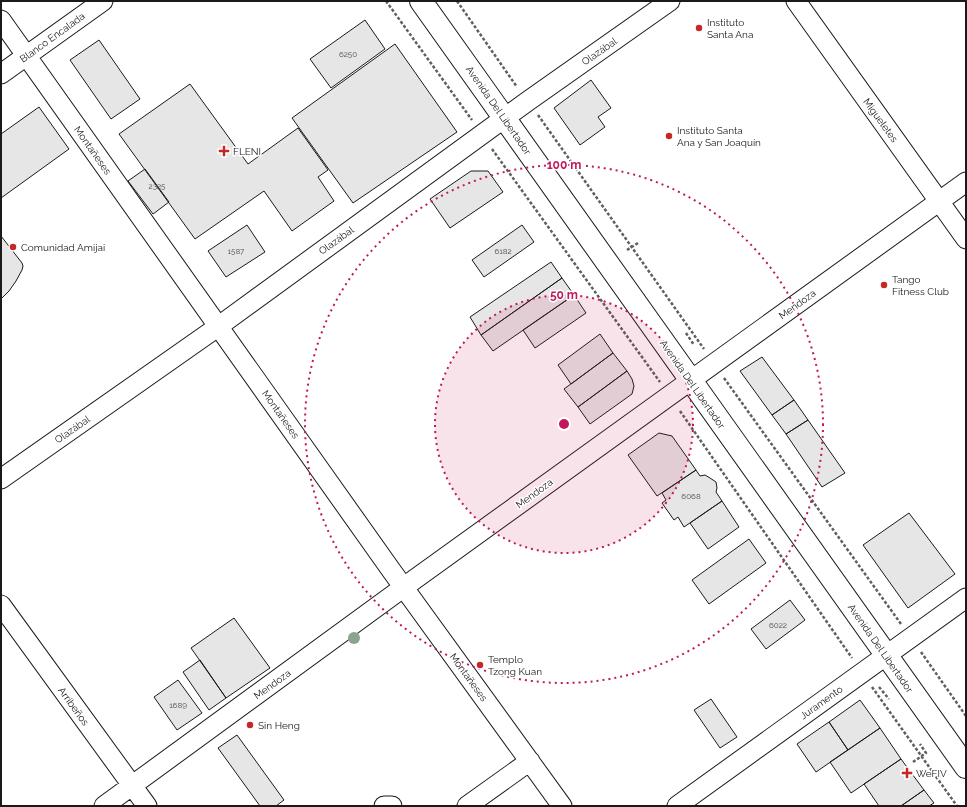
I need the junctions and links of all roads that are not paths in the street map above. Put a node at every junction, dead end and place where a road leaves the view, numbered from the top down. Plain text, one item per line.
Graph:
1 (103, 1) edge
2 (421, 1) edge
3 (670, 1) edge
4 (796, 1) edge
5 (1, 20) edge
6 (26, 56) junction
7 (1, 74) edge
8 (504, 118) junction
9 (966, 182) edge
10 (939, 202) junction
11 (966, 239) edge
12 (218, 326) junction
13 (690, 380) junction
14 (1, 479) edge
15 (404, 587) junction
16 (966, 598) edge
17 (1, 605) edge
18 (886, 655) junction
19 (530, 761) junction
20 (966, 767) edge
21 (132, 786) junction
22 (104, 806) edge
23 (147, 806) edge
24 (384, 806) edge
25 (392, 806) edge
26 (467, 806) edge
27 (562, 806) edge
28 (676, 806) edge

1 - 6 street, Blanco Encalada
2 - 8 main road, Avenida Del Libertador
3 - 8 street, Olazábal
4 - 10 street, Migueletes
5 - 6 street, Montañeses
6 - 7 street, Blanco Encalada
6 - 12 street, Montañeses
8 - 12 street, Olazábal
8 - 13 main road, Avenida Del Libertador
9 - 10 street, Mendoza
10 - 11 street, Migueletes
10 - 13 street, Mendoza
12 - 14 street, Olazábal
12 - 15 street, Montañeses
13 - 15 street, Mendoza
13 - 18 main road, Avenida Del Libertador
15 - 19 street, Montañeses
15 - 21 street, Mendoza
16 - 18 street, Juramento
17 - 21 street, Arribeños
18 - 20 main road, Avenida Del Libertador
18 - 28 street, Juramento
19 - 26 street
19 - 27 street, Montañeses
21 - 22 street, Mendoza
21 - 23 street, Arribeños
24 - 25 street

